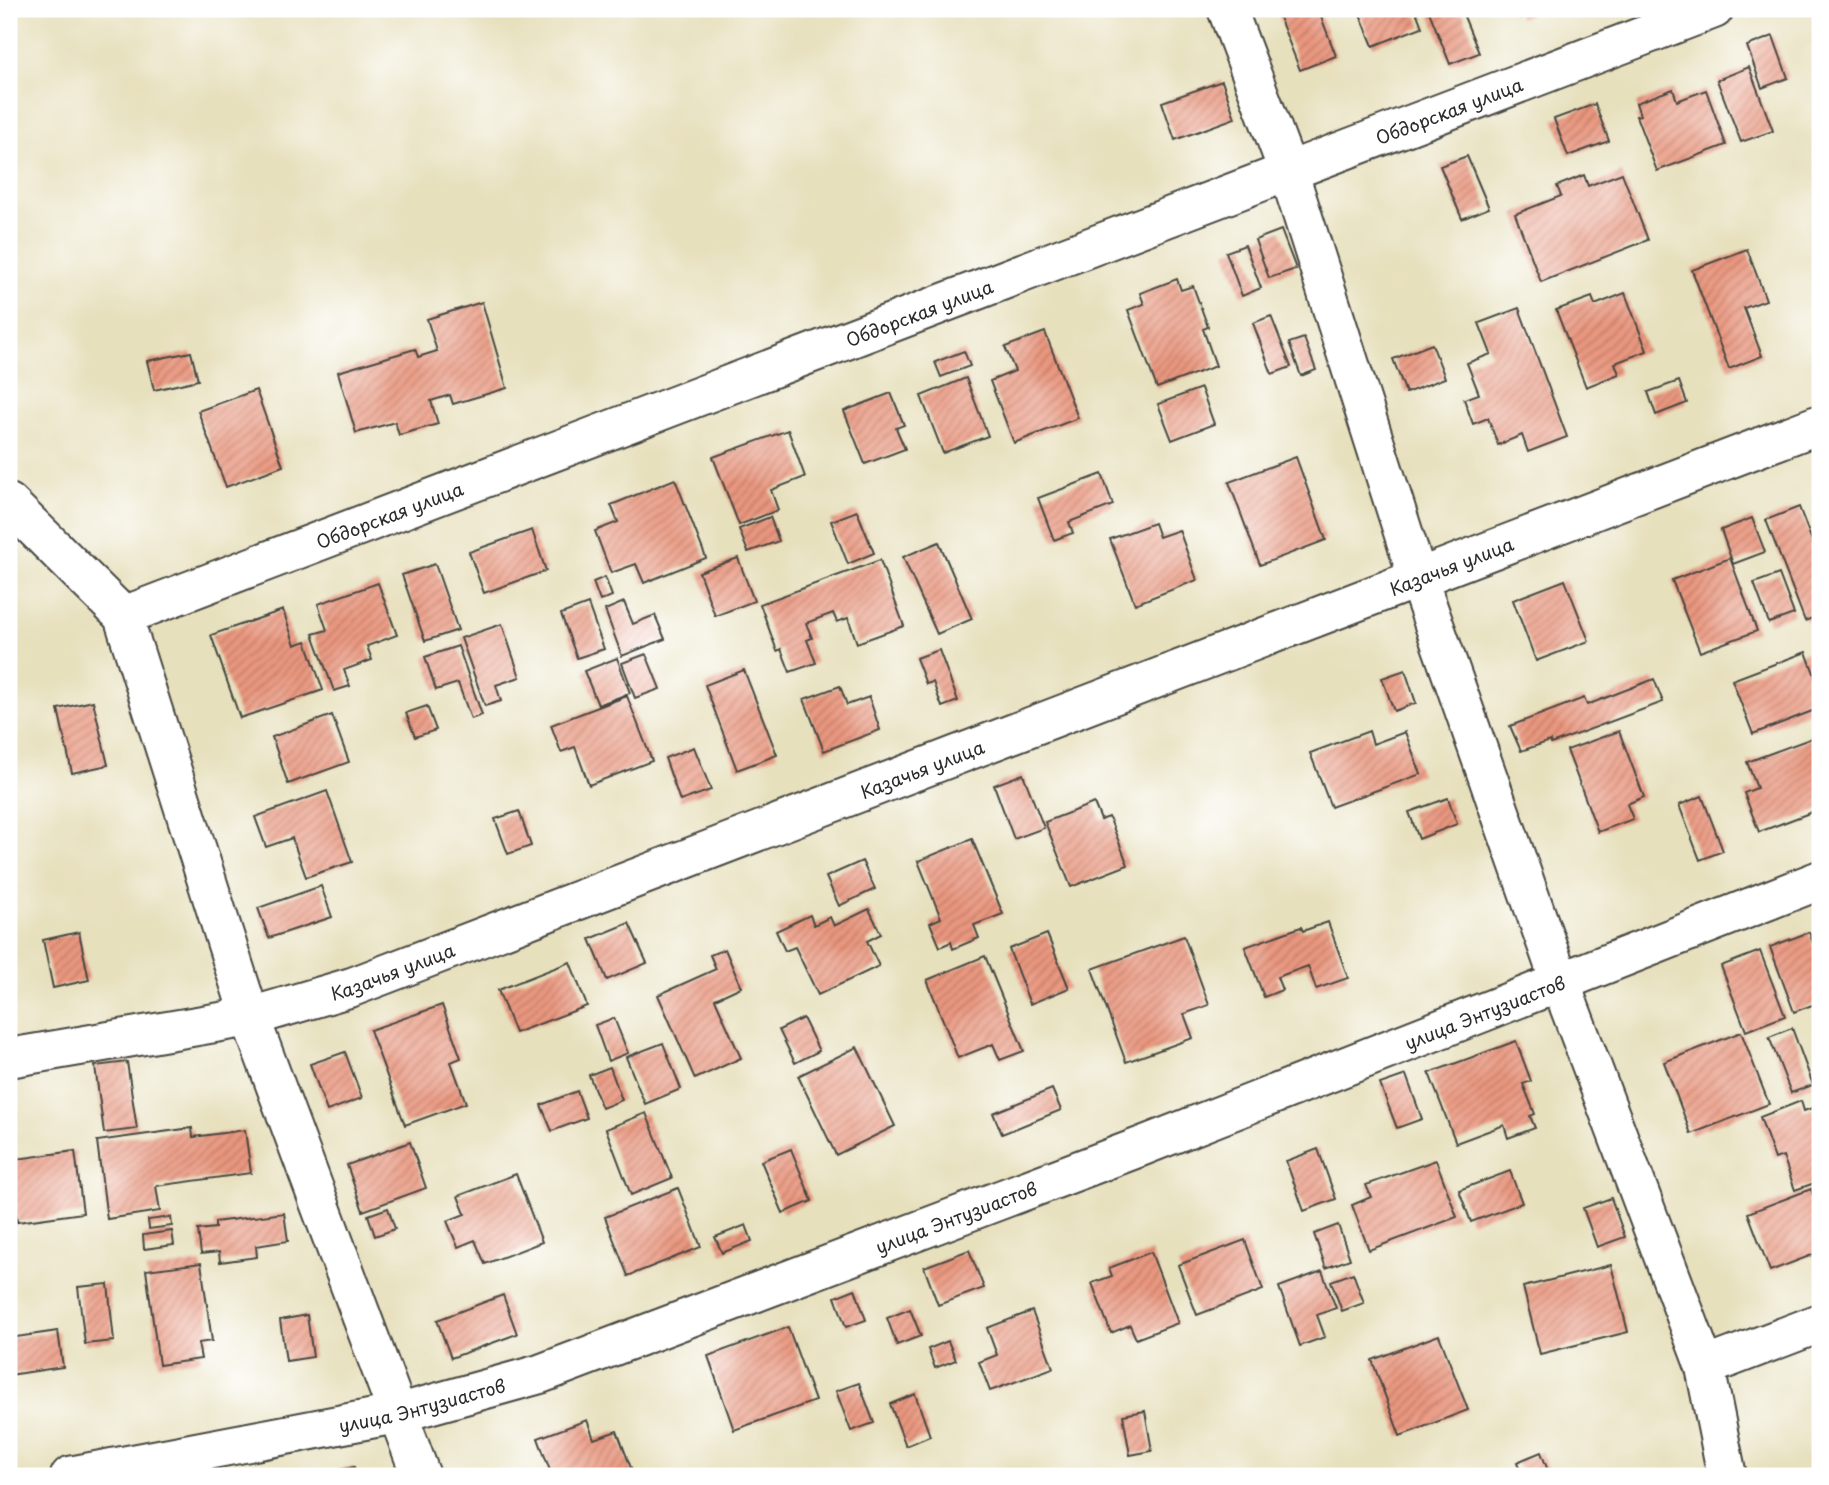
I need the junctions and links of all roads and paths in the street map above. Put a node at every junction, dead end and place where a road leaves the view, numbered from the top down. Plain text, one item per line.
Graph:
1 (1227, 9) edge
2 (1714, 9) edge
3 (1289, 173) junction
4 (1820, 424) edge
5 (9, 503) edge
6 (1418, 579) junction
7 (123, 616) junction
8 (1820, 880) edge
9 (1560, 982) junction
10 (250, 1017) junction
11 (9, 1058) edge
12 (1820, 1323) edge
13 (1705, 1367) junction
14 (396, 1414) junction
15 (70, 1476) edge
16 (421, 1476) edge
17 (1727, 1476) edge

1 - 3 street
2 - 3 street, Обдорская улица
3 - 6 street
3 - 7 street, Обдорская улица
4 - 6 street, Казачья улица
5 - 7 street
6 - 9 street
6 - 10 street, Казачья улица
7 - 10 street
8 - 9 street, улица Энтузиастов
9 - 13 street
9 - 14 street, улица Энтузиастов
10 - 11 street, Казачья улица
10 - 14 street
12 - 13 street
13 - 17 street
14 - 15 street, улица Энтузиастов
14 - 16 street

